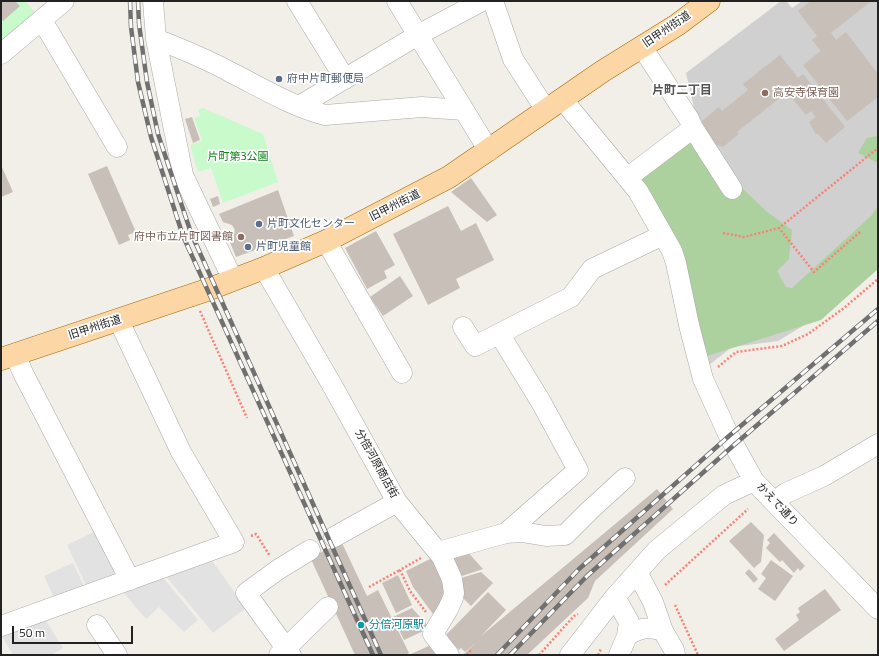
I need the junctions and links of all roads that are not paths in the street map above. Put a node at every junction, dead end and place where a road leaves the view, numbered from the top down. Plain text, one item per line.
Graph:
1 (153, 1) edge
2 (297, 1) edge
3 (397, 1) edge
4 (482, 1) edge
5 (493, 1) edge
6 (709, 1) edge
7 (50, 8) edge
8 (418, 36) junction
9 (156, 39) junction
10 (642, 47) junction
11 (1, 54) edge
12 (345, 79) junction
13 (563, 100) junction
14 (540, 101) dead end
15 (299, 106) junction
16 (463, 110) junction
17 (692, 128) junction
18 (117, 147) dead end
19 (489, 151) junction
20 (627, 178) junction
21 (732, 189) dead end
22 (663, 235) junction
23 (326, 241) junction
24 (264, 268) junction
25 (233, 280) junction
26 (119, 321) junction
27 (463, 327) dead end
28 (500, 334) junction
29 (8, 357) edge
30 (402, 373) dead end
31 (878, 444) edge
32 (626, 478) dead end
33 (754, 481) junction
34 (398, 502) junction
35 (774, 502) junction
36 (506, 533) junction
37 (334, 537) dead end
38 (310, 550) dead end
39 (438, 552) junction
40 (637, 572) junction
41 (130, 580) junction
42 (615, 597) junction
43 (328, 607) dead end
44 (878, 609) edge
45 (1, 626) edge
46 (97, 626) dead end
47 (663, 631) junction
48 (627, 636) junction
49 (285, 653) edge
50 (117, 655) edge
51 (449, 655) edge
52 (570, 655) edge
53 (619, 655) edge
54 (675, 655) edge

1 - 9 street
2 - 12 street
3 - 8 street
4 - 8 street
5 - 14 street
6 - 10 main road, 旧甲州街道
7 - 11 street
7 - 18 street
8 - 12 street
8 - 16 street
9 - 15 street
9 - 25 street
10 - 13 main road, 旧甲州街道
10 - 17 street
12 - 15 street
13 - 19 main road, 旧甲州街道
13 - 20 street
15 - 16 street
16 - 19 street
17 - 20 street
17 - 21 street
19 - 23 main road, 旧甲州街道
20 - 22 street
22 - 28 street
22 - 33 street
23 - 24 main road, 旧甲州街道
23 - 30 street
24 - 25 main road, 旧甲州街道
24 - 34 street, 分倍河原商店街
25 - 26 main road, 旧甲州街道
26 - 29 main road, 旧甲州街道
26 - 41 street
27 - 28 street
28 - 36 street
29 - 41 street
31 - 35 street
32 - 36 street
33 - 35 street, かえで通り
33 - 40 street, かえで通り
34 - 37 street
34 - 39 street, 分倍河原商店街
35 - 44 street, かえで通り
36 - 39 street
38 - 49 street
39 - 51 street, 分倍河原商店街
40 - 42 street, かえで通り
40 - 47 street
41 - 45 street
42 - 48 street
42 - 52 street, かえで通り
43 - 49 street
46 - 50 street
47 - 48 street
47 - 54 street
48 - 53 street

